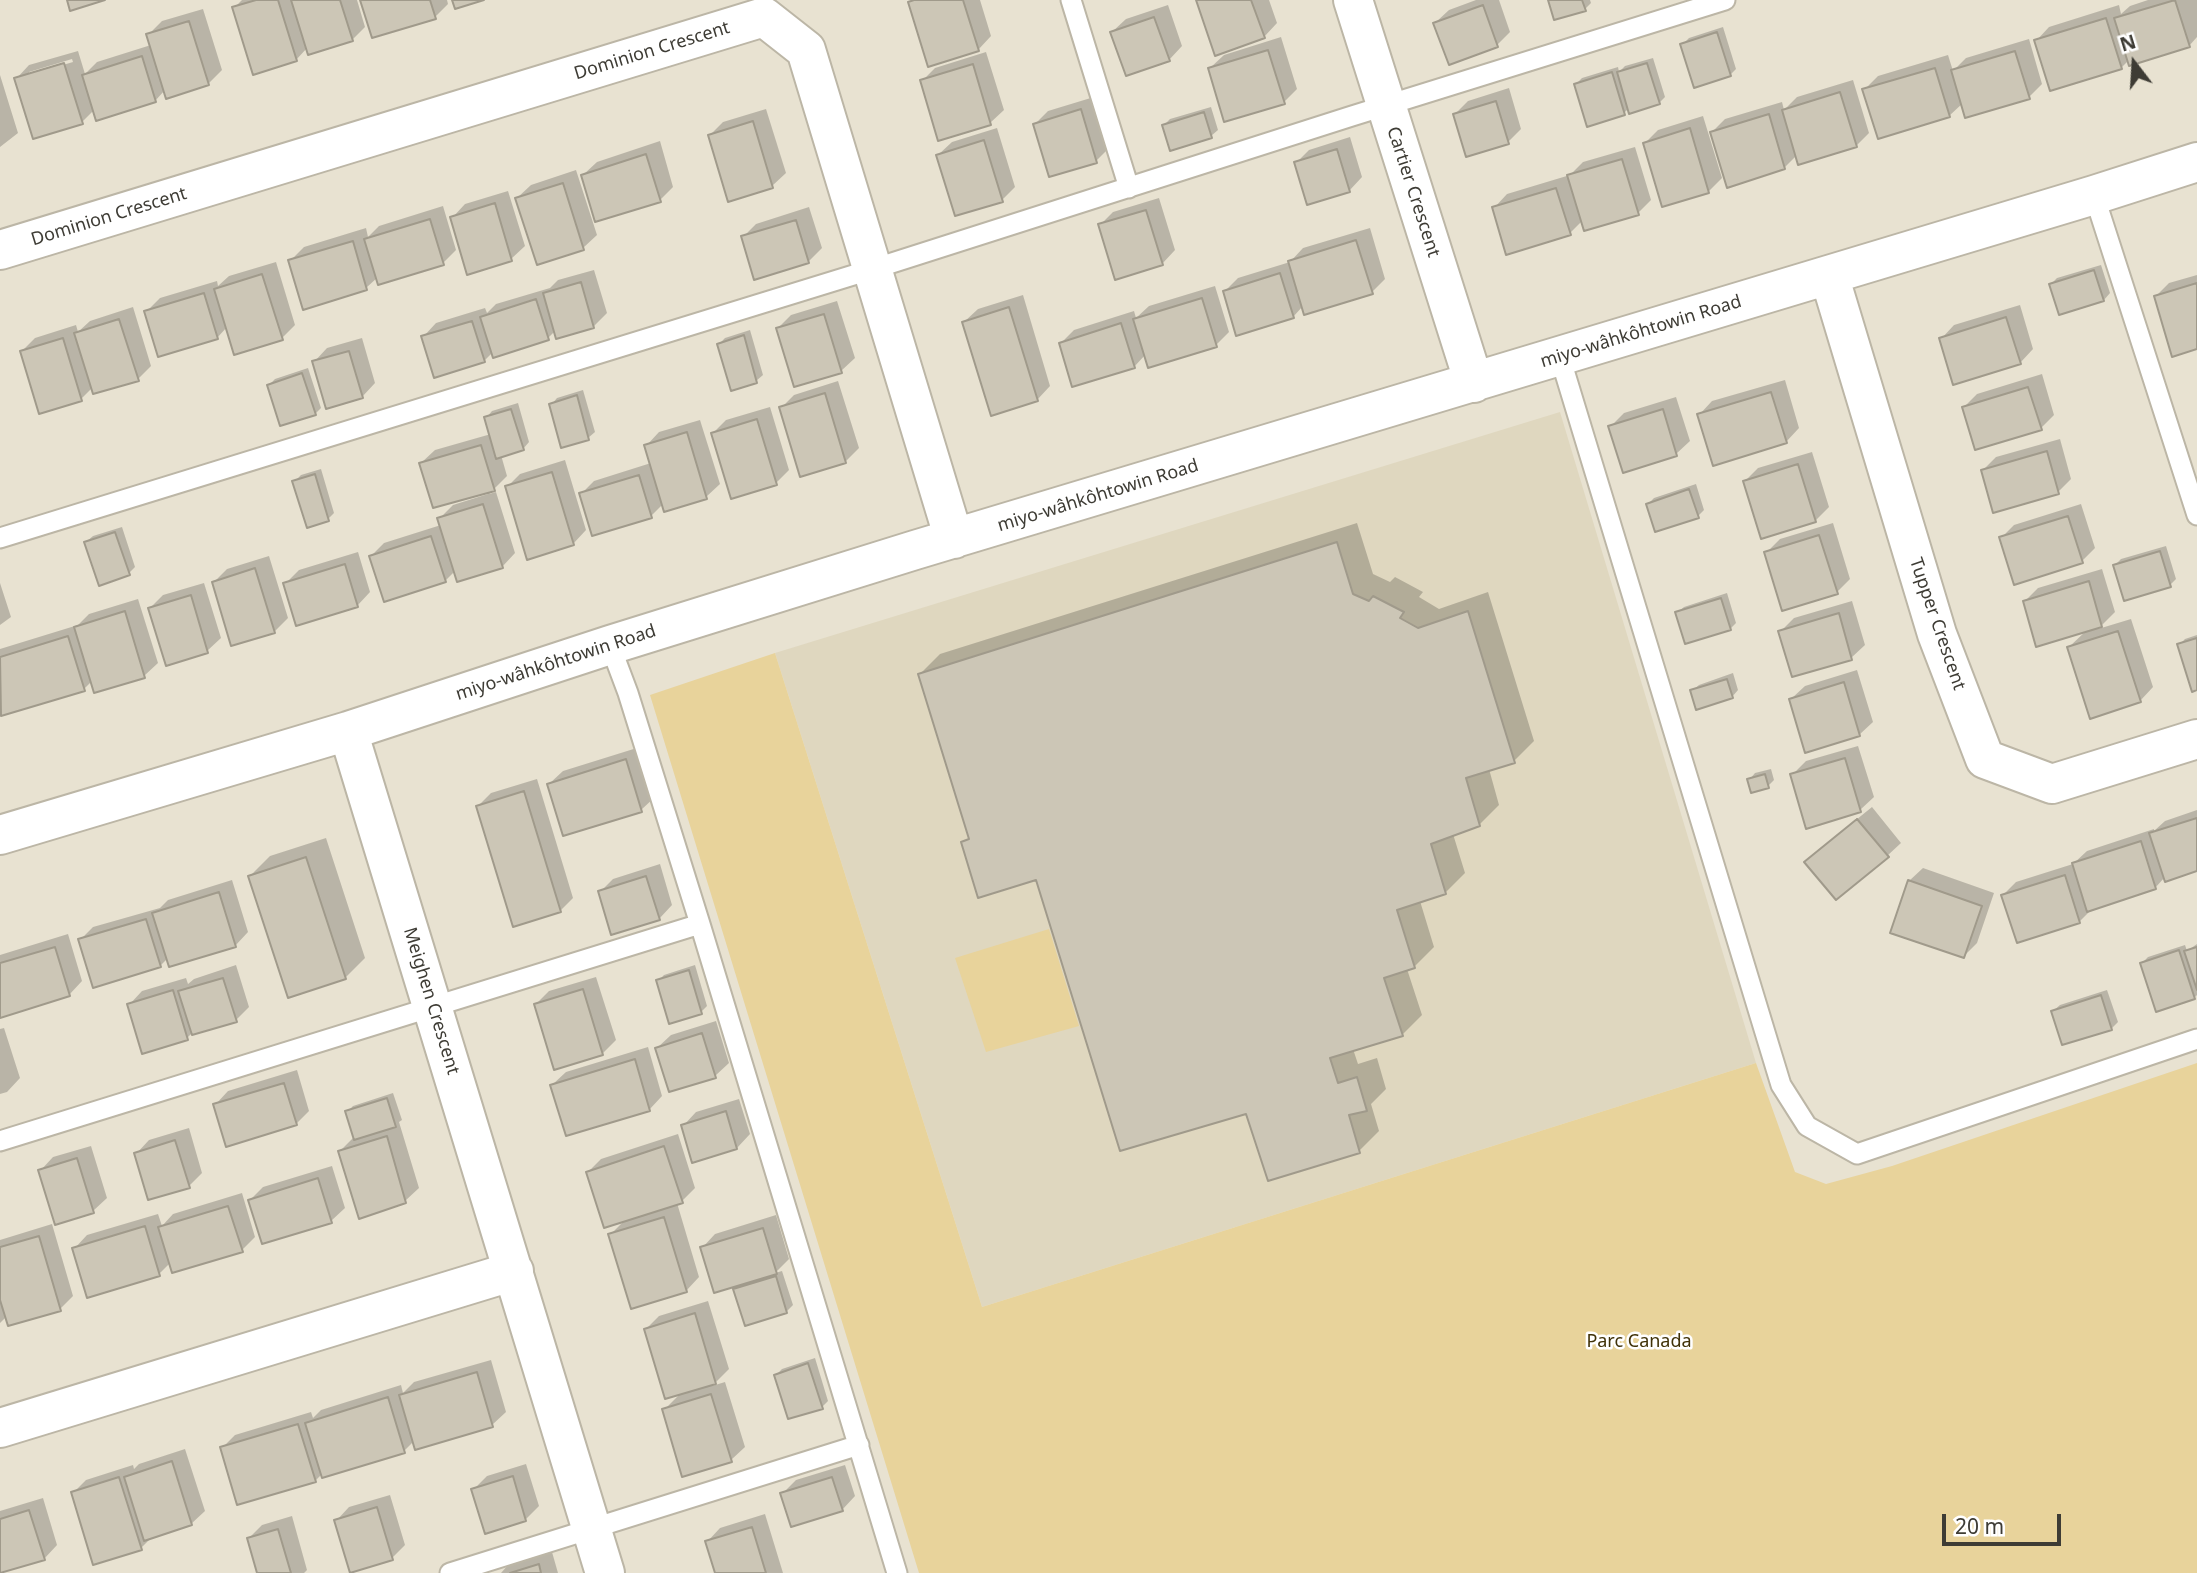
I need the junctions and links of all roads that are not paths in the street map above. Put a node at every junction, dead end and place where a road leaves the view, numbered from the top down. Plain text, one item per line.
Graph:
1 (1072, 0) edge
2 (1353, 0) edge
3 (1726, 0) edge
4 (1385, 106) junction
5 (2197, 162) edge
6 (1129, 188) junction
7 (2094, 195) junction
8 (0, 250) edge
9 (873, 269) junction
10 (1829, 275) junction
11 (1560, 357) junction
12 (1474, 383) junction
13 (2189, 462) edge
14 (2197, 515) edge
15 (0, 538) edge
16 (954, 538) junction
17 (610, 645) junction
18 (348, 731) junction
19 (2197, 739) edge
20 (0, 835) edge
21 (700, 924) junction
22 (433, 1007) junction
23 (2197, 1039) edge
24 (0, 1141) edge
25 (514, 1271) junction
26 (0, 1428) edge
27 (859, 1445) junction
28 (592, 1529) junction
29 (450, 1573) edge
30 (606, 1573) edge
31 (897, 1573) edge

1 - 6 lane
2 - 4 street, Cartier Crescent
3 - 4 lane
4 - 6 lane
4 - 12 street, Cartier Crescent
5 - 7 street, miyo-wâhkôhtowin Road
6 - 9 lane
7 - 10 street, miyo-wâhkôhtowin Road
7 - 13 lane
8 - 9 street, Dominion Crescent
9 - 15 lane
9 - 16 street, Dominion Crescent
10 - 11 street, miyo-wâhkôhtowin Road
10 - 19 street, Tupper Crescent
11 - 12 street, miyo-wâhkôhtowin Road
11 - 23 lane
12 - 16 street, miyo-wâhkôhtowin Road
13 - 14 lane
16 - 17 street, miyo-wâhkôhtowin Road
17 - 18 street, miyo-wâhkôhtowin Road
17 - 21 lane
18 - 20 street, miyo-wâhkôhtowin Road
18 - 22 street, Meighen Crescent
21 - 22 lane
21 - 27 lane
22 - 24 lane
22 - 25 street, Meighen Crescent
25 - 26 street
25 - 28 street, Meighen Crescent
27 - 28 lane
27 - 31 lane
28 - 29 lane
28 - 30 street, Meighen Crescent

